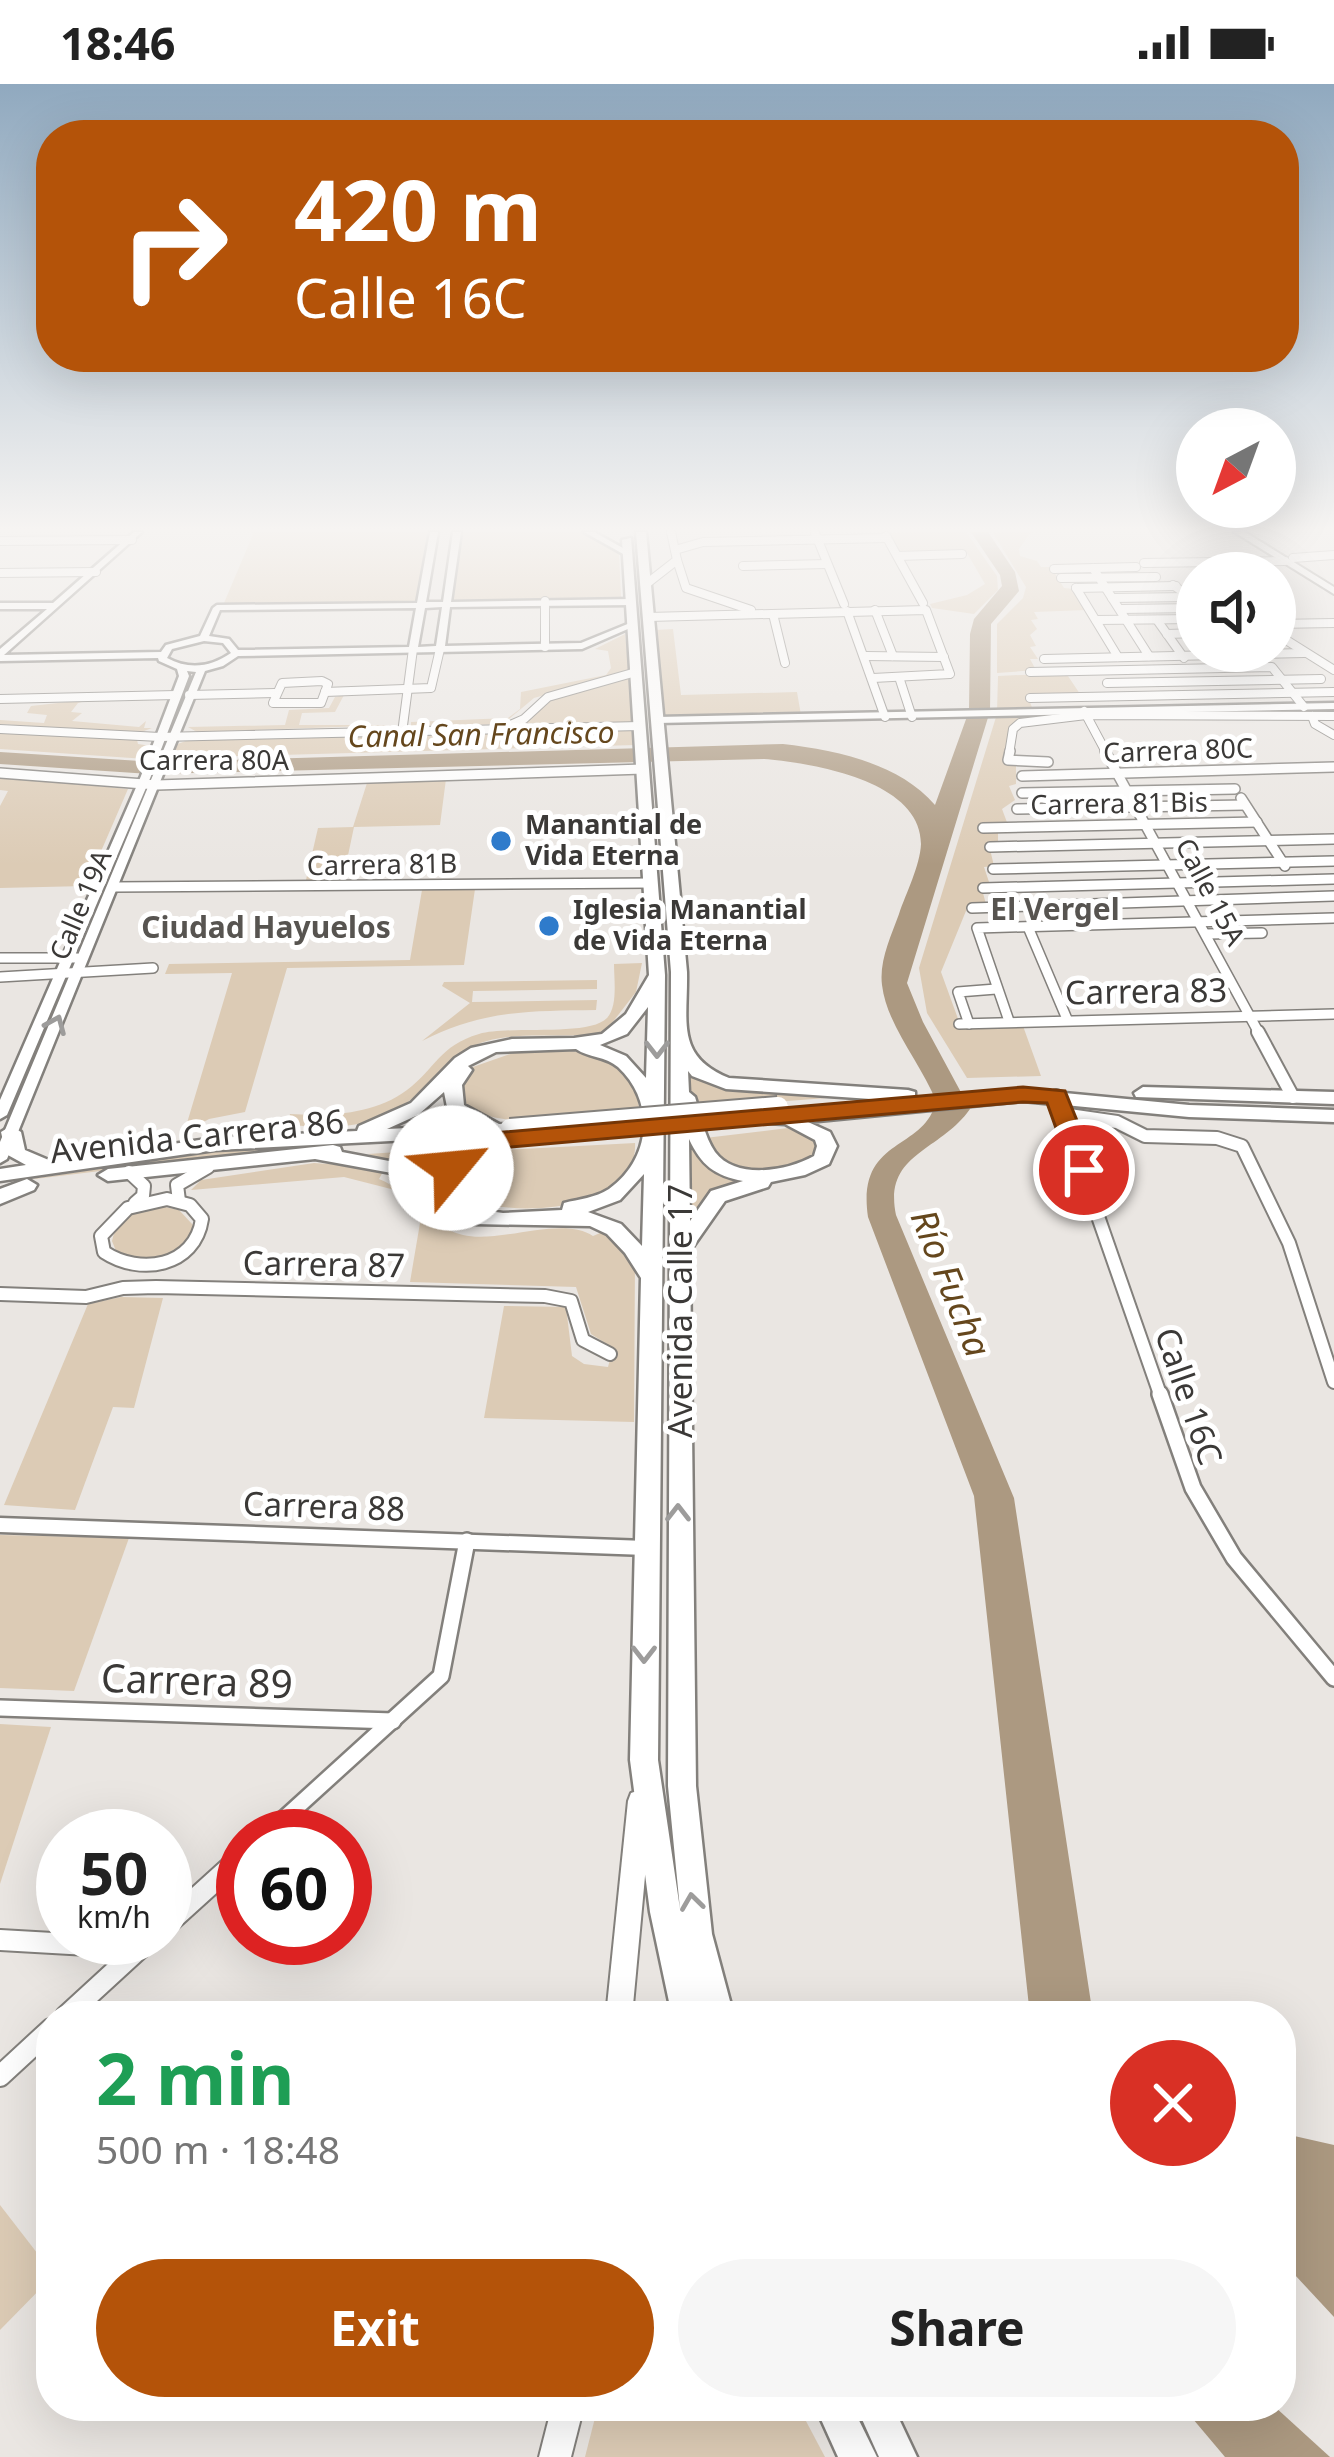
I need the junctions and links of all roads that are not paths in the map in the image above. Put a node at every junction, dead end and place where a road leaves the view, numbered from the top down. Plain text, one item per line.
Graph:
1 (182, 643) edge
2 (228, 643) edge
3 (414, 643) edge
4 (441, 643) edge
5 (545, 643) edge
6 (596, 643) edge
7 (634, 643) edge
8 (650, 643) edge
9 (778, 643) edge
10 (860, 643) edge
11 (887, 643) edge
12 (939, 643) edge
13 (1110, 643) edge
14 (1141, 643) edge
15 (1296, 643) edge
16 (545, 647) junction
17 (413, 649) junction
18 (440, 649) junction
19 (236, 652) junction
20 (1296, 653) edge
21 (1304, 653) junction
22 (162, 655) junction
23 (1176, 655) edge
24 (0, 656) edge
25 (866, 656) junction
26 (892, 656) junction
27 (944, 656) junction
28 (1149, 656) junction
29 (1118, 657) junction
30 (1093, 658) junction
31 (1044, 659) dead end
32 (785, 663) dead end
33 (181, 668) junction
34 (202, 668) junction
35 (1176, 669) edge
36 (1100, 670) junction
37 (1334, 670) edge
38 (1068, 671) junction
39 (636, 672) junction
40 (1030, 672) dead end
41 (1193, 672) edge
42 (1276, 672) edge
43 (898, 676) junction
44 (872, 678) junction
45 (1321, 679) dead end
46 (1282, 680) junction
47 (1107, 682) junction
48 (1201, 682) junction
49 (406, 690) junction
50 (326, 692) junction
51 (1334, 692) edge
52 (275, 693) junction
53 (1292, 693) junction
54 (176, 695) junction
55 (189, 695) junction
56 (1210, 695) junction
57 (1083, 697) junction
58 (1030, 698) dead end
59 (0, 699) edge
60 (1118, 701) junction
61 (1334, 706) edge
62 (1220, 709) junction
63 (1308, 712) junction
64 (1085, 713) junction
65 (1334, 716) edge
66 (885, 717) junction
67 (912, 717) junction
68 (657, 720) junction
69 (640, 726) junction
70 (0, 729) edge
71 (399, 732) junction
72 (1334, 735) edge
73 (160, 737) junction
74 (174, 737) junction
75 (1048, 762) dead end
76 (649, 766) junction
77 (1334, 767) edge
78 (1223, 770) junction
79 (0, 773) edge
80 (1119, 774) junction
81 (1022, 776) dead end
82 (1052, 776) junction
83 (151, 780) junction
84 (1235, 789) junction
85 (1128, 791) junction
86 (1060, 792) junction
87 (1022, 793) dead end
88 (1246, 805) junction
89 (1137, 807) junction
90 (1018, 809) dead end
91 (1067, 809) junction
92 (1257, 822) junction
93 (1146, 824) junction
94 (1076, 826) junction
95 (983, 828) dead end
96 (1334, 839) edge
97 (1269, 842) junction
98 (1157, 844) junction
99 (1086, 845) junction
100 (990, 847) dead end
101 (1334, 861) edge
102 (1282, 862) junction
103 (1168, 864) junction
104 (1095, 866) junction
105 (993, 869) dead end
106 (1334, 879) edge
107 (1294, 880) junction
108 (1178, 882) junction
109 (651, 883) junction
110 (1103, 884) junction
111 (114, 887) junction
112 (983, 888) dead end
113 (1334, 896) edge
114 (1305, 897) junction
115 (1113, 903) junction
116 (1189, 903) junction
117 (972, 908) dead end
118 (1318, 918) junction
119 (1334, 918) edge
120 (1199, 921) junction
121 (1124, 923) junction
122 (1028, 926) junction
123 (1262, 933) dead end
124 (1206, 934) junction
125 (0, 958) edge
126 (77, 963) junction
127 (153, 968) dead end
128 (60, 975) junction
129 (657, 975) junction
130 (0, 977) edge
131 (996, 989) junction
132 (1334, 1014) edge
133 (1251, 1016) junction
134 (1066, 1019) junction
135 (1010, 1021) junction
136 (680, 1046) junction
137 (680, 1081) junction
138 (977, 1092) junction
139 (1293, 1097) junction
140 (1334, 1098) edge
141 (917, 1099) junction
142 (1059, 1105) junction
143 (654, 1108) junction
144 (871, 1111) junction
145 (778, 1115) junction
146 (1334, 1116) edge
147 (6, 1123) edge
148 (504, 1135) junction
149 (339, 1137) junction
150 (654, 1142) junction
151 (298, 1154) junction
152 (0, 1159) edge
153 (225, 1160) junction
154 (57, 1168) junction
155 (129, 1172) junction
156 (0, 1175) edge
157 (0, 1193) edge
158 (179, 1201) junction
159 (128, 1207) junction
160 (681, 1250) junction
161 (177, 1258) junction
162 (120, 1263) junction
163 (652, 1280) junction
164 (156, 1287) junction
165 (123, 1288) junction
166 (0, 1294) edge
167 (610, 1354) dead end
168 (1334, 1382) edge
169 (0, 1525) edge
170 (466, 1541) junction
171 (646, 1548) junction
172 (1334, 1678) edge
173 (0, 1708) edge
174 (392, 1720) junction
175 (644, 1760) junction
176 (295, 1809) edge
177 (216, 1880) edge
178 (192, 1902) edge
179 (0, 1940) edge
180 (36, 1941) edge
181 (122, 1965) edge
182 (82, 2001) edge
183 (621, 2001) edge
184 (685, 2001) edge
185 (714, 2001) edge
186 (36, 2044) edge
187 (0, 2076) edge
188 (840, 2421) edge
189 (881, 2421) edge
190 (858, 2457) edge
191 (898, 2457) edge

1 - 22 street
2 - 19 street
3 - 17 street
4 - 18 street
5 - 16 street
6 - 16 street
7 - 39 main road, Avenida Calle 17
8 - 68 main road, Avenida Calle 17
9 - 32 street
10 - 25 street
11 - 26 street
12 - 27 street
13 - 29 street
14 - 28 street
15 - 21 street
16 - 18 street
17 - 18 street
17 - 19 street
17 - 49 street
18 - 49 street
19 - 34 street
20 - 21 street
21 - 37 street
22 - 24 street
22 - 33 street
23 - 28 street
25 - 26 street
25 - 44 street
26 - 27 street
27 - 43 street
28 - 29 street
29 - 30 street
30 - 31 street
30 - 36 street
33 - 34 street
33 - 54 street, Calle 19A
34 - 55 street, Calle 19A
35 - 36 street
36 - 38 street
36 - 47 street
38 - 40 street
38 - 57 street
39 - 69 main road, Avenida Calle 17
39 - 71 street
41 - 48 street
42 - 46 street
43 - 44 street
43 - 67 street
44 - 66 street
45 - 46 street
46 - 48 street
46 - 53 street
47 - 48 street
47 - 60 street
48 - 56 street
49 - 50 street
49 - 71 street
50 - 52 street
50 - 52 street
51 - 53 street
52 - 55 street
53 - 56 street
53 - 63 street
54 - 59 street
54 - 73 street, Calle 19A
55 - 74 street, Calle 19A
56 - 60 street
56 - 62 street
57 - 58 street
57 - 60 street
61 - 63 street
62 - 63 street
62 - 64 street
63 - 64 street
63 - 65 street
63 - 72 street
64 - 67 street
64 - 75 street
64 - 80 street, Calle 15A
66 - 67 street
66 - 68 street
68 - 76 main road, Avenida Calle 17
69 - 71 street
69 - 76 main road, Avenida Calle 17
70 - 73 street
71 - 74 street
73 - 74 street
73 - 83 street, Calle 19A
74 - 83 street, Calle 19A
76 - 83 street, Carrera 80A
76 - 109 main road, Avenida Calle 17
76 - 136 main road, Avenida Calle 17
77 - 78 street, Carrera 80C
78 - 80 street, Carrera 80C
78 - 84 street
79 - 83 street, Carrera 80A
80 - 82 street, Carrera 80C
80 - 85 street, Calle 15A
81 - 82 street, Carrera 80C
82 - 86 street
83 - 111 street, Calle 19A
83 - 126 street, Calle 19A
84 - 85 street
84 - 88 street
85 - 86 street
85 - 89 street, Calle 15A
86 - 87 street
86 - 91 street
88 - 89 street
88 - 92 street
89 - 91 street
89 - 93 street, Calle 15A
90 - 91 street
91 - 94 street
92 - 93 street, Carrera 81 Bis
92 - 97 street
93 - 94 street, Carrera 81 Bis
93 - 98 street, Calle 15A
94 - 95 street, Carrera 81 Bis
94 - 99 street
96 - 97 street
97 - 98 street
97 - 102 street
98 - 99 street
98 - 103 street, Calle 15A
99 - 100 street
99 - 104 street
101 - 102 street
102 - 103 street
102 - 107 street
103 - 104 street
103 - 108 street, Calle 15A
104 - 105 street
104 - 110 street
106 - 107 street
107 - 108 street
107 - 114 street
108 - 110 street
108 - 116 street, Calle 15A
109 - 111 street, Carrera 81B
109 - 129 main road, Avenida Calle 17
110 - 112 street
110 - 115 street
111 - 126 street, Calle 19A
113 - 114 street
114 - 116 street
114 - 118 street
115 - 116 street
115 - 117 street
115 - 121 street
116 - 120 street, Calle 15A
118 - 119 street
118 - 120 street
120 - 121 street
120 - 124 street, Calle 15A
121 - 122 street
122 - 131 street
122 - 134 street
123 - 124 street
124 - 133 street, Calle 15A
125 - 126 street
126 - 127 street
126 - 128 street, Calle 19A
147 -> 126 street, Calle 19A
128 - 130 street
128 - 147 street, Calle 19A
129 -> 143 main road, Avenida Calle 17
129 - 149 main road
131 - 135 street
131 - 135 street, Carrera 83
132 - 133 street, Carrera 83
133 - 134 street, Carrera 83
133 - 139 street, Calle 15A
134 - 135 street, Carrera 83
136 - 137 main road, Avenida Calle 17
136 - 141 main road
137 - 145 main road
137 - 160 main road, Avenida Calle 17
138 - 139 main road, Avenida Carrera 86
138 - 141 main road, Avenida Carrera 86
138 - 142 main road, Avenida Carrera 86
139 - 140 main road, Avenida Carrera 86
141 - 144 main road, Avenida Carrera 86
141 - 145 main road, Avenida Carrera 86
142 - 146 main road, Avenida Carrera 86
142 - 168 street
142 - 172 street, Calle 16C
143 - 148 main road
143 - 150 main road, Avenida Calle 17
144 - 145 main road, Avenida Carrera 86
144 - 160 main road
145 - 148 main road, Avenida Carrera 86
147 - 152 street, Calle 19A
147 - 154 main road
148 - 149 main road, Avenida Carrera 86
148 - 150 main road
148 - 151 main road, Avenida Carrera 86
149 - 154 main road, Avenida Carrera 86
150 - 163 main road, Avenida Calle 17
151 - 153 main road, Avenida Carrera 86
151 - 163 main road
153 - 155 main road, Avenida Carrera 86
153 - 158 street
154 - 156 main road, Avenida Carrera 86
155 - 157 main road, Avenida Carrera 86
155 - 159 street
158 - 159 street
158 - 161 street
159 - 162 street
185 -> 160 main road, Avenida Calle 17
161 - 162 street
161 - 164 street
162 - 165 street
163 - 171 main road, Avenida Calle 17
164 - 165 street, Carrera 87
164 - 167 street, Carrera 87
165 - 166 street, Carrera 87
169 - 170 street, Carrera 88
170 - 171 street, Carrera 88
170 - 174 street
171 -> 175 main road, Avenida Calle 17
173 - 174 street, Carrera 89
174 - 176 street
175 - 183 main road, Avenida Calle 17
175 - 184 main road
177 - 178 street
179 - 180 street
181 - 182 street
186 - 187 street
188 - 190 main road
189 - 191 main road

